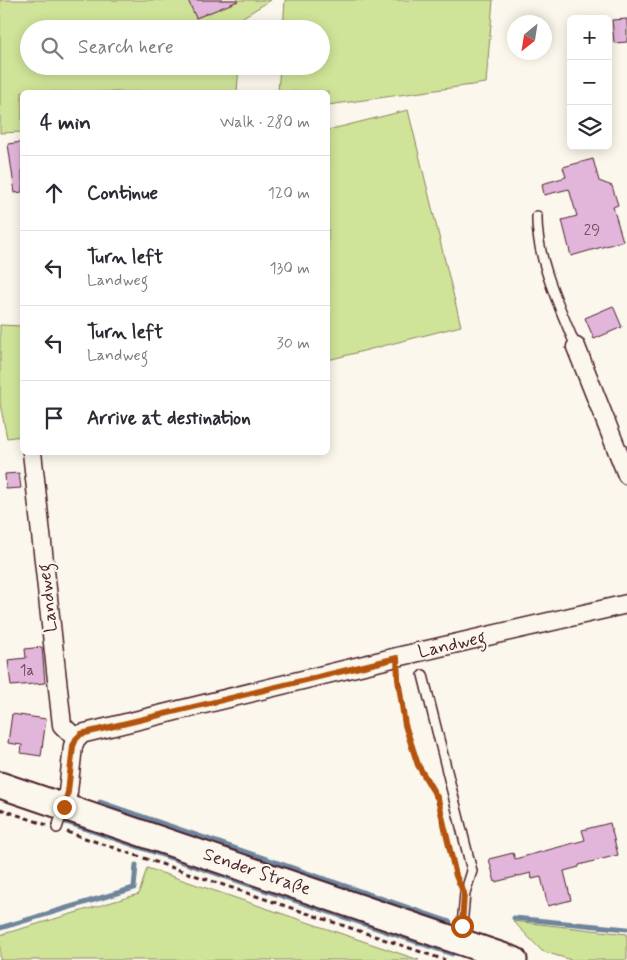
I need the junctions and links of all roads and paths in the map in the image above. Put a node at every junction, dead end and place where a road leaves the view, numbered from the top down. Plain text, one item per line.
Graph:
1 (537, 216) dead end
2 (576, 347) joint
3 (32, 455) edge
4 (627, 474) edge
5 (627, 604) edge
6 (397, 658) junction
7 (423, 676) dead end
8 (76, 739) junction
9 (0, 785) edge
10 (0, 809) edge
11 (60, 818) junction
12 (464, 893) junction
13 (451, 950) edge
14 (514, 960) edge

1 - 2 lane
2 - 4 street
3 - 8 street, Landweg
5 - 6 street, Landweg
6 - 8 street, Landweg
6 - 12 path
7 - 12 lane
8 - 11 street
9 - 11 main road, Sender Straße
10 - 11 path
11 - 13 main road, Sender Straße
11 - 13 path
12 - 13 lane
13 - 14 main road, Sender Straße

